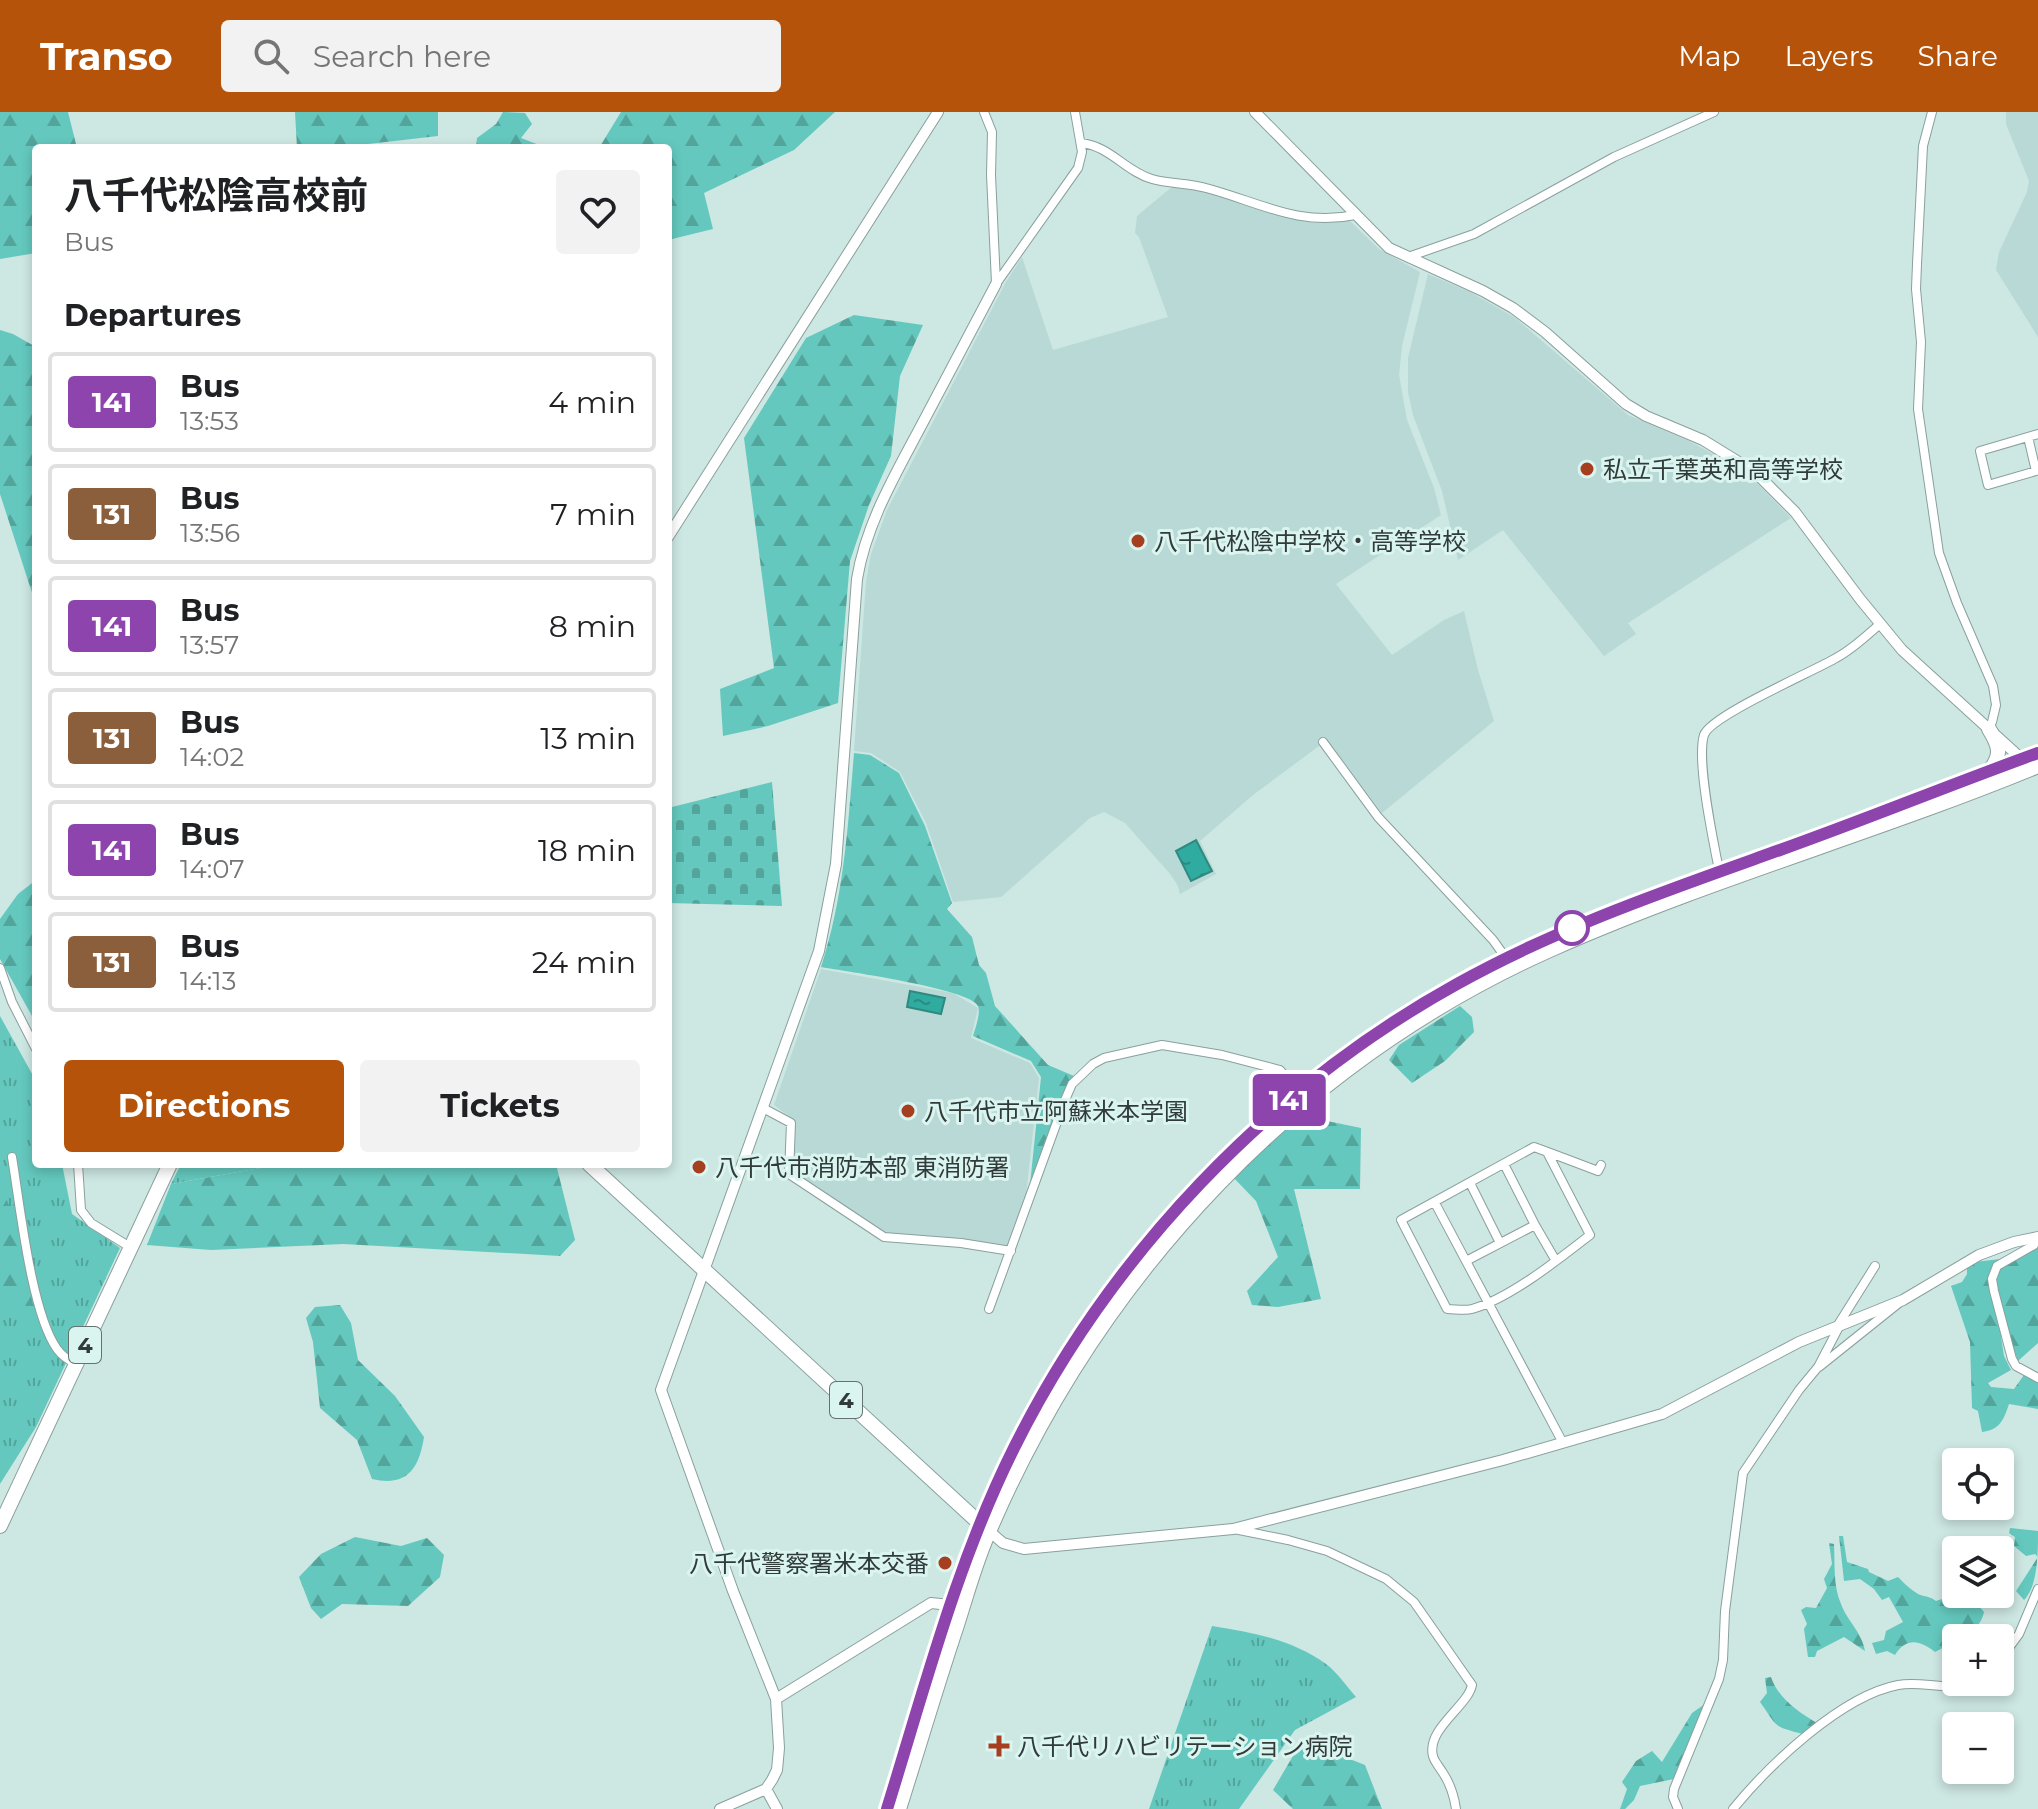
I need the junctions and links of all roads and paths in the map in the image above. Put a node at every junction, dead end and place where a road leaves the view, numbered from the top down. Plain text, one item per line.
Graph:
1 (938, 112) edge
2 (984, 112) edge
3 (1075, 112) edge
4 (1255, 112) edge
5 (1714, 112) edge
6 (1932, 112) edge
7 (1081, 143) junction
8 (1355, 215) junction
9 (1408, 257) junction
10 (996, 284) junction
11 (2038, 434) edge
12 (2028, 437) junction
13 (672, 531) edge
14 (1880, 624) junction
15 (1988, 728) junction
16 (1323, 742) dead end
17 (2038, 753) edge
18 (2033, 767) edge
19 (1989, 771) junction
20 (1720, 878) junction
21 (1509, 963) junction
22 (0, 968) edge
23 (32, 1041) edge
24 (1299, 1092) junction
25 (763, 1108) junction
26 (1547, 1152) junction
27 (12, 1157) dead end
28 (1504, 1164) junction
29 (1601, 1165) dead end
30 (78, 1168) edge
31 (168, 1168) edge
32 (593, 1168) edge
33 (1470, 1183) junction
34 (1435, 1203) junction
35 (1535, 1225) junction
36 (2037, 1237) edge
37 (1500, 1243) junction
38 (130, 1247) junction
39 (1011, 1251) junction
40 (1466, 1261) junction
41 (1556, 1261) junction
42 (1875, 1266) dead end
43 (704, 1271) junction
44 (1903, 1300) junction
45 (1489, 1303) junction
46 (989, 1309) dead end
47 (1839, 1324) junction
48 (76, 1364) junction
49 (1817, 1368) junction
50 (2038, 1378) edge
51 (1563, 1443) junction
52 (0, 1526) edge
53 (984, 1527) junction
54 (1233, 1529) junction
55 (2038, 1589) edge
56 (950, 1605) junction
57 (2014, 1641) edge
58 (1942, 1685) edge
59 (776, 1699) junction
60 (766, 1789) junction
61 (720, 1809) edge
62 (777, 1809) edge
63 (887, 1809) edge
64 (899, 1809) edge
65 (1456, 1809) edge
66 (1678, 1809) edge
67 (1733, 1809) edge

1 - 13 street
2 - 10 street
3 - 7 street
4 - 8 street
5 - 9 street
6 - 15 street
7 - 8 street
7 - 10 street
8 - 9 street
9 - 14 street
10 - 25 street
11 - 12 street
12 - 12 street
14 - 15 street
14 - 20 street
15 - 18 street
15 - 19 main road
16 - 21 street
17 - 18 main road
18 - 19 main road
18 - 20 main road
19 - 20 main road
20 - 21 main road
21 - 24 main road
21 - 53 main road
22 - 23 street
24 - 39 street
24 - 53 main road
25 - 39 street
25 - 43 street
26 - 28 street
26 - 29 street
26 - 41 street
27 - 48 street
28 - 33 street
28 - 35 street
30 - 38 street
31 - 38 main road, 4
32 - 43 main road, 4
33 - 34 street
33 - 37 street
34 - 40 street
34 - 45 street
35 - 37 street
35 - 41 street
36 - 44 street
36 - 50 street
37 - 40 street
38 - 48 main road, 4
39 - 46 street
40 - 45 street
41 - 45 street
42 - 47 street
43 - 53 main road, 4
43 - 59 street
44 - 47 street
44 - 49 street
45 - 51 street
47 - 49 street
47 - 51 street
48 - 52 main road, 4
49 - 66 street
51 - 54 street
53 - 54 street
53 - 56 main road
53 - 64 main road
54 - 65 street
55 - 57 street
56 - 59 street
56 - 63 main road
58 - 67 street
59 - 60 street
60 - 61 street
60 - 62 street

